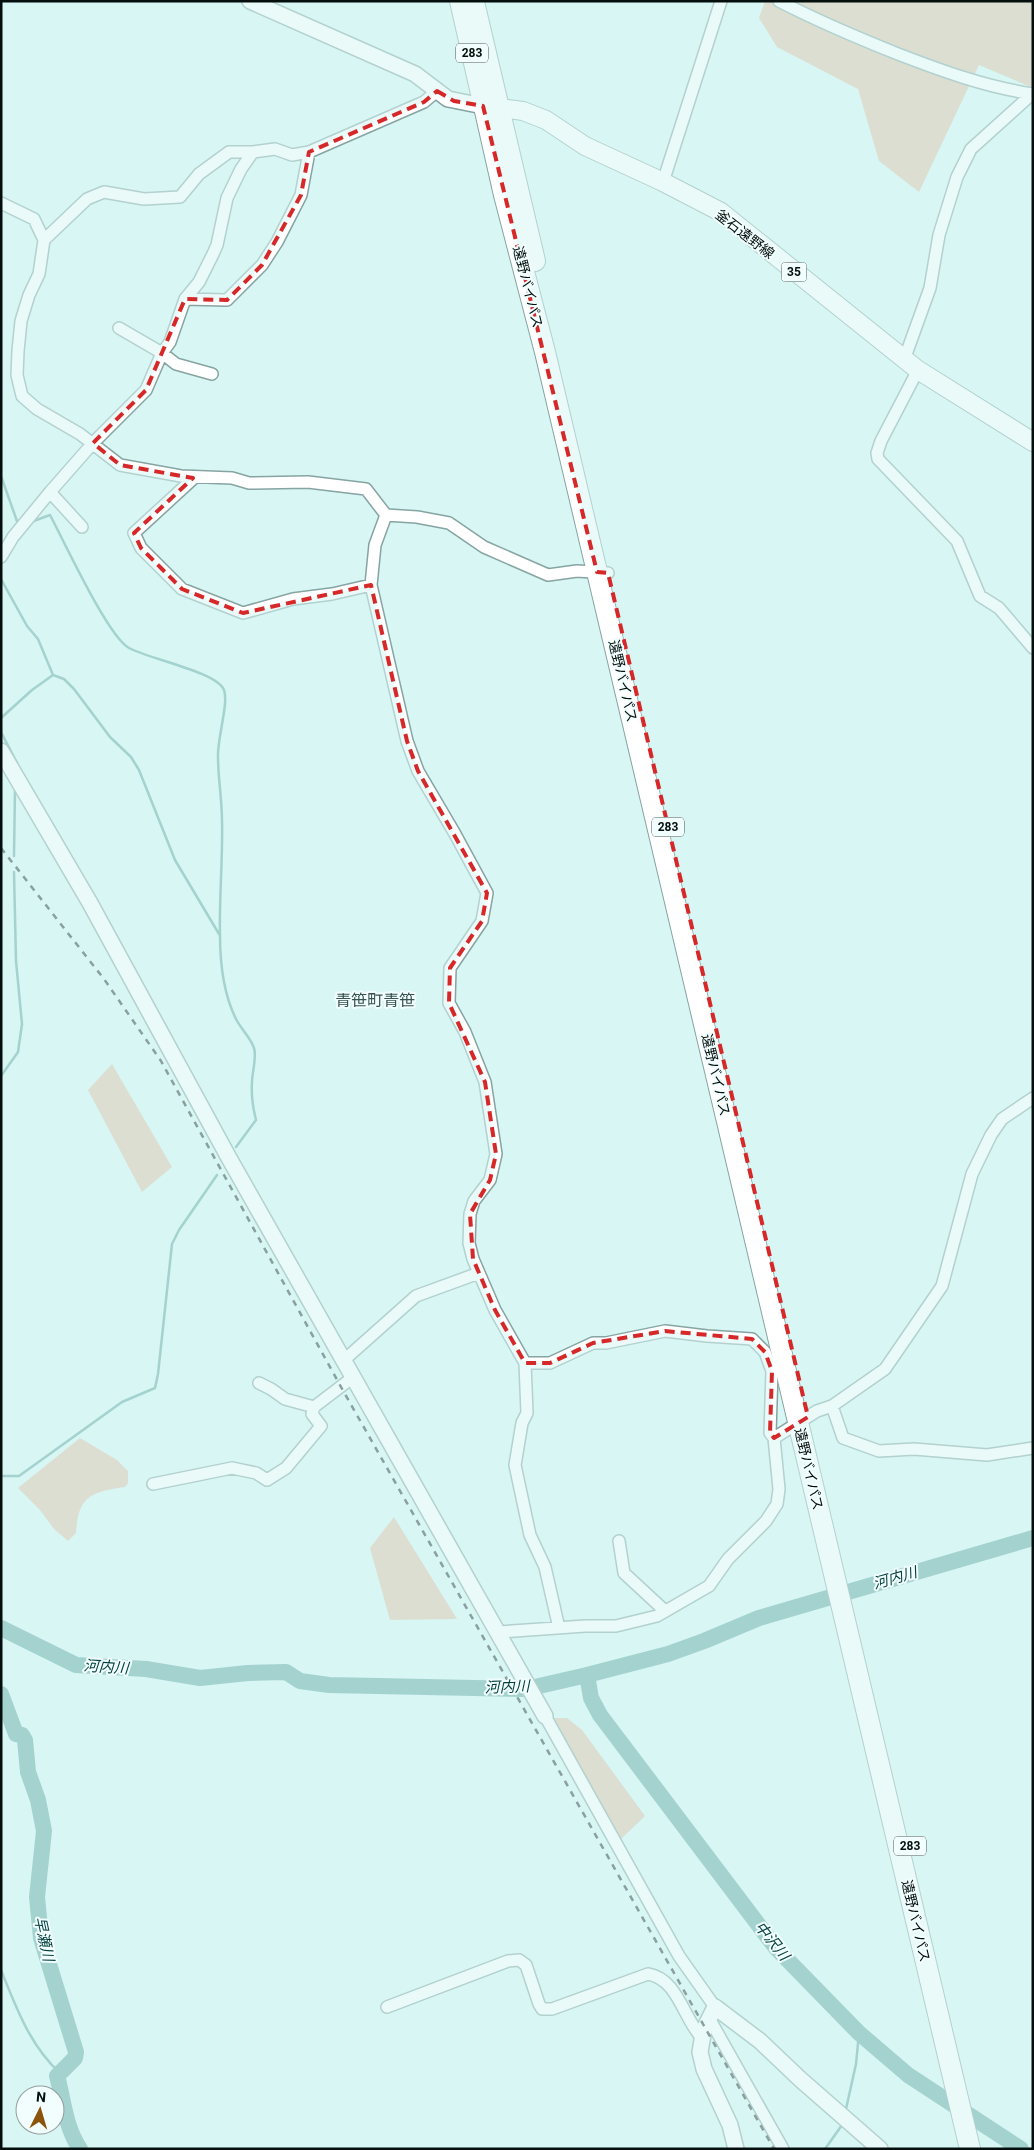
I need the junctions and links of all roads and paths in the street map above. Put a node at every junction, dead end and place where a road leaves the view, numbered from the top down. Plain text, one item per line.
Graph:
1 (250, 1) edge
2 (460, 1) edge
3 (474, 1) edge
4 (721, 1) edge
5 (780, 1) edge
6 (437, 91) junction
7 (1032, 94) edge
8 (492, 106) junction
9 (253, 152) junction
10 (308, 152) junction
11 (664, 182) junction
12 (1, 203) edge
13 (44, 240) junction
14 (185, 299) junction
15 (119, 328) dead end
16 (162, 353) junction
17 (904, 360) junction
18 (918, 370) junction
19 (212, 374) dead end
20 (1033, 442) edge
21 (93, 443) junction
22 (195, 477) junction
23 (50, 492) junction
24 (386, 515) junction
25 (82, 527) dead end
26 (1, 558) edge
27 (603, 573) junction
28 (371, 585) junction
29 (1033, 648) edge
30 (1, 751) edge
31 (1033, 1098) edge
32 (479, 1273) junction
33 (343, 1361) junction
34 (525, 1363) junction
35 (352, 1378) junction
36 (259, 1383) dead end
37 (832, 1406) junction
38 (314, 1407) junction
39 (803, 1420) junction
40 (774, 1438) junction
41 (1033, 1448) edge
42 (152, 1484) dead end
43 (619, 1541) dead end
44 (665, 1611) junction
45 (559, 1628) junction
46 (499, 1632) junction
47 (545, 1716) joint
48 (387, 2007) dead end
49 (712, 2012) junction
50 (702, 2038) junction
51 (974, 2143) edge
52 (736, 2149) edge
53 (783, 2149) edge
54 (880, 2149) edge

1 - 6 street
2 - 8 highway, 遠野バイパス / 283
3 - 8 highway, 遠野バイパス / 283
4 - 11 street
5 - 7 street
6 - 8 street
6 - 10 street
7 - 17 street
8 - 11 main road, 釜石遠野線 / 35
8 - 27 highway, 遠野バイパス / 283
9 - 10 street
9 - 13 street
9 - 14 street
10 - 14 street
11 - 17 main road, 釜石遠野線 / 35
12 - 13 street
13 - 21 street
14 - 16 street
15 - 16 street
16 - 19 street
16 - 21 street
17 - 18 main road, 釜石遠野線 / 35
18 - 20 main road, 釜石遠野線 / 35
18 - 29 street
21 - 22 street
21 - 23 street
22 - 24 street
22 - 28 street
23 - 25 street
23 - 26 street
24 - 27 street
24 - 28 street
27 - 39 highway, 遠野バイパス / 283
28 - 32 street
30 - 33 street
31 - 37 street
32 - 33 street
32 - 34 street
33 - 35 street
34 - 40 street
34 - 45 street
35 - 38 street
35 - 46 street
36 - 38 street
37 - 39 street
37 - 41 street
38 - 42 street
39 - 40 street
39 - 51 highway, 遠野バイパス / 283
40 - 44 street
43 - 44 street
44 - 45 street
45 - 46 street
46 - 47 street
47 - 49 street
48 - 50 street
49 - 50 street
49 - 53 street
49 - 54 street
50 - 52 street

